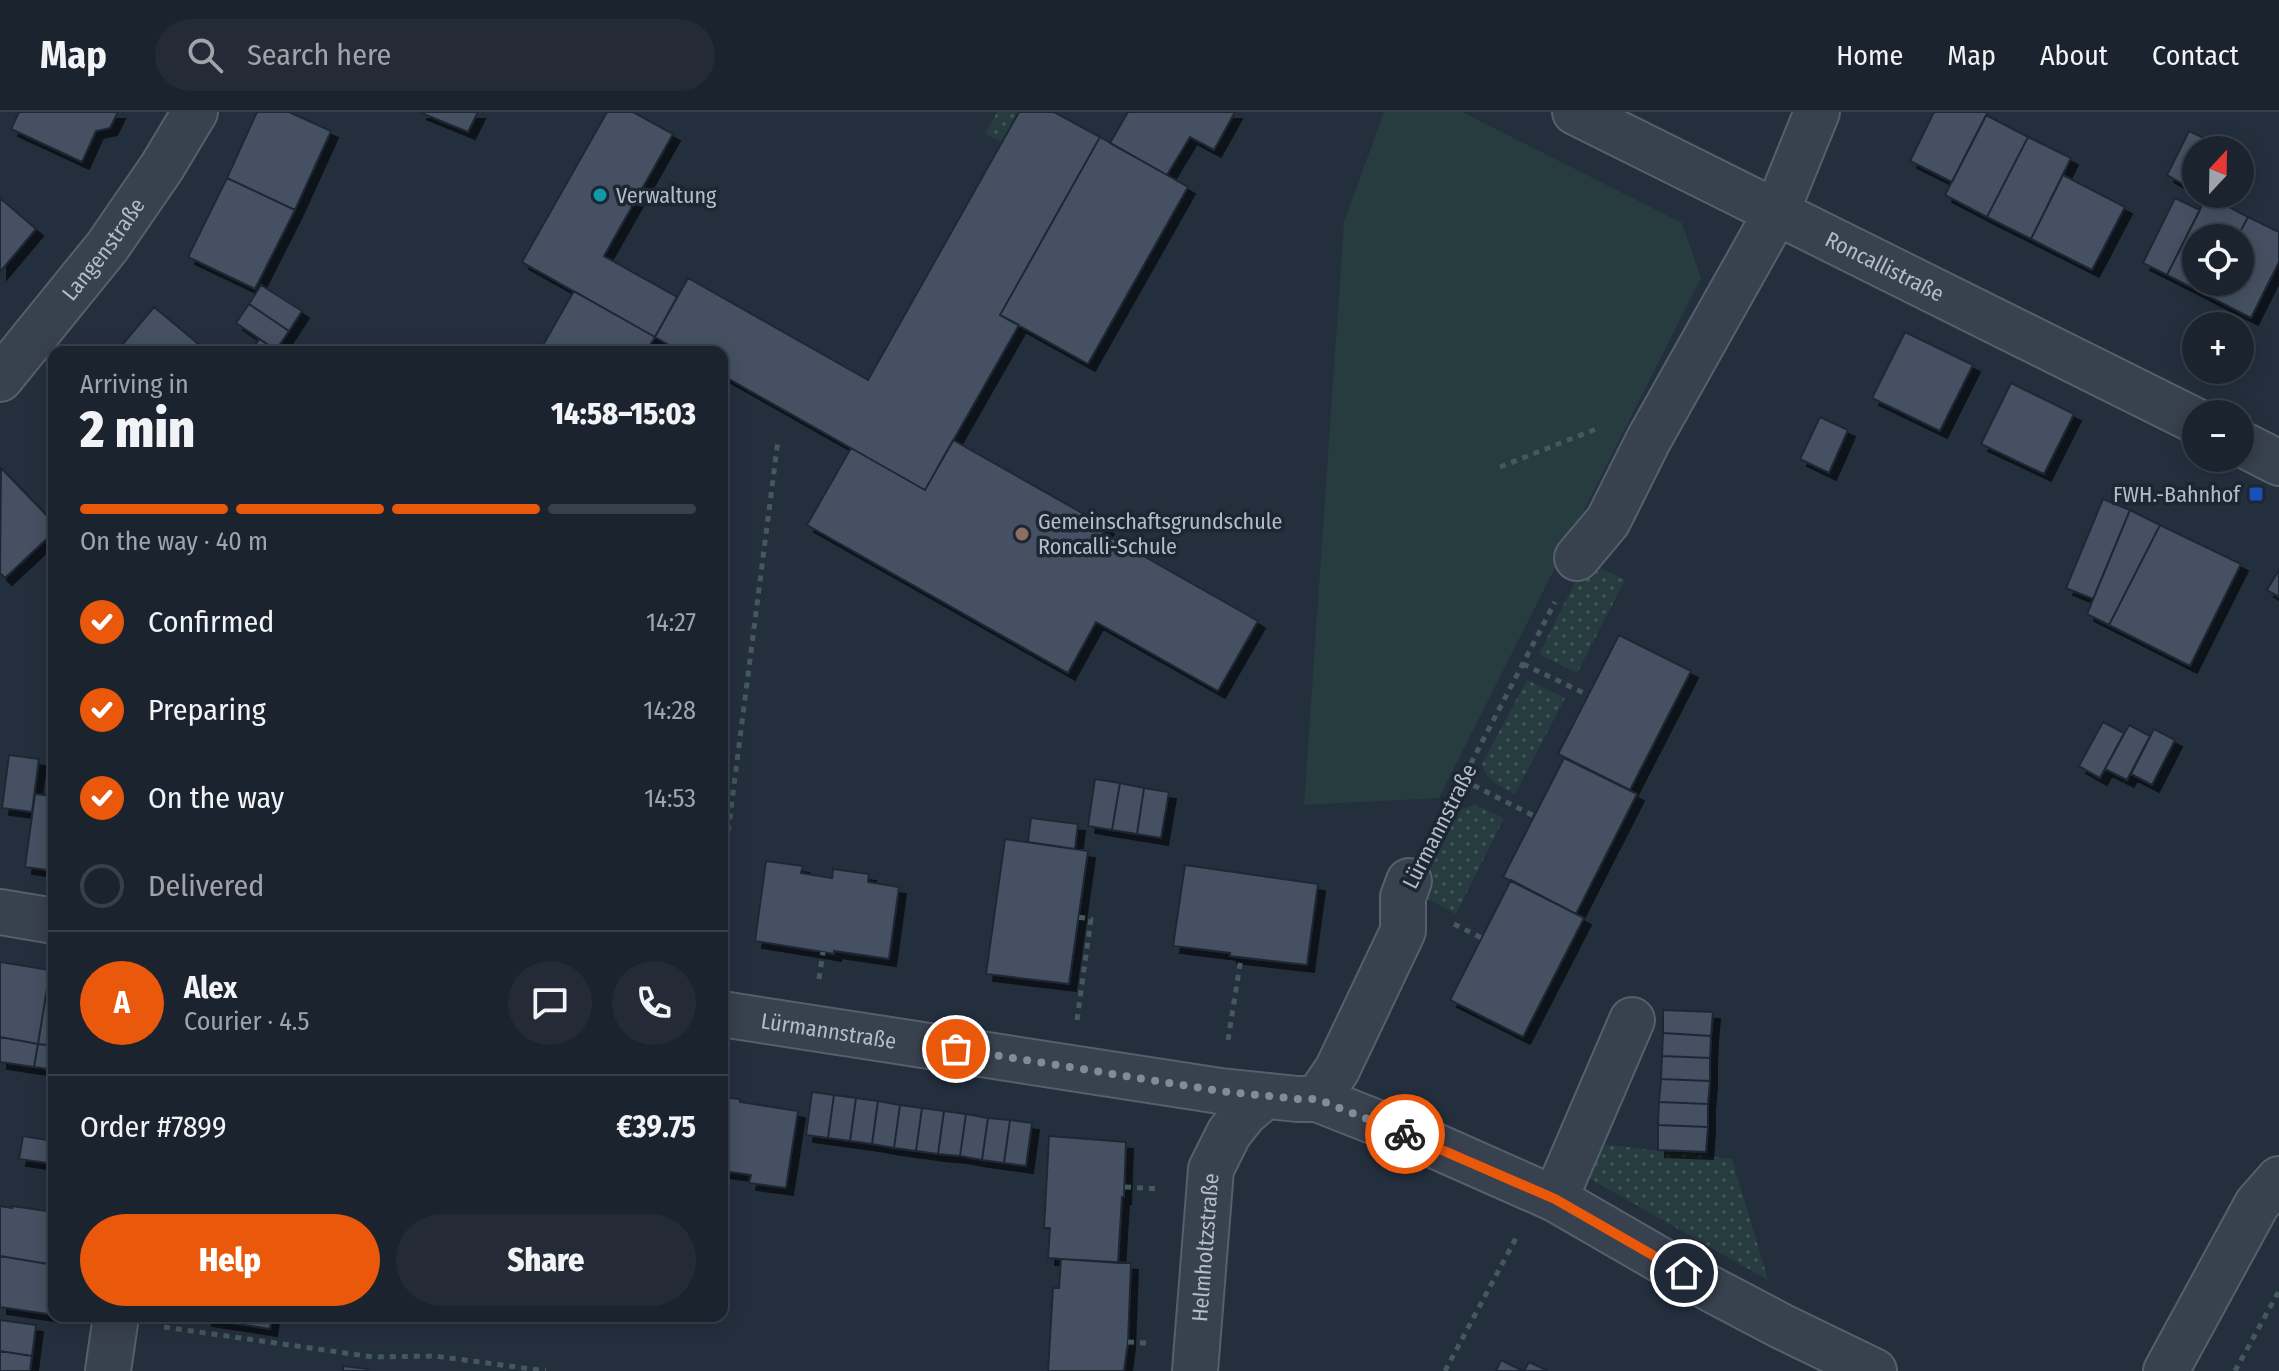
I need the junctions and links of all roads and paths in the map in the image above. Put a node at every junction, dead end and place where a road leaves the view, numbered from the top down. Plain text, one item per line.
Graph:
1 (195, 112) edge
2 (1575, 112) edge
3 (1817, 112) edge
4 (1776, 213) junction
5 (0, 379) edge
6 (2182, 414) edge
7 (1649, 439) junction
8 (778, 440) dead end
9 (2254, 450) edge
10 (2279, 463) edge
11 (1500, 467) dead end
12 (1577, 558) joint
13 (1523, 664) junction
14 (1588, 695) dead end
15 (1463, 780) junction
16 (1534, 816) dead end
17 (728, 825) edge
18 (1409, 881) joint
19 (0, 912) edge
20 (1078, 917) dead end
21 (48, 920) edge
22 (1241, 958) dead end
23 (728, 1015) edge
24 (1632, 1020) dead end
25 (1070, 1067) junction
26 (1220, 1091) junction
27 (1265, 1096) junction
28 (1317, 1099) junction
29 (2279, 1179) edge
30 (1548, 1195) junction
31 (2279, 1291) edge
32 (115, 1322) edge
33 (142, 1322) edge
34 (108, 1371) edge
35 (546, 1371) edge
36 (1195, 1371) edge
37 (1445, 1371) edge
38 (1874, 1371) edge
39 (2166, 1371) edge
40 (2235, 1371) edge

1 - 5 street, Langenstraße
2 - 4 street, Roncallistraße
3 - 4 street
4 - 6 street, Roncallistraße
4 - 7 street
7 - 11 path
7 - 12 street
8 - 17 path
9 - 10 street
12 - 13 path, Lürmannstraße
13 - 14 path
13 - 15 path, Lürmannstraße
15 - 16 path
15 - 18 path, Lürmannstraße
18 - 28 street, Lürmannstraße
19 - 21 street
20 - 25 path
22 - 26 path
23 - 25 street, Lürmannstraße
24 - 30 street
25 - 26 street, Lürmannstraße
26 - 27 street, Lürmannstraße
27 - 28 street, Lürmannstraße
27 - 36 street, Helmholtzstraße
28 - 30 street, Lürmannstraße
29 - 39 street
30 - 37 path
30 - 38 street, Lürmannstraße
31 - 40 path
32 - 34 street
33 - 35 path

